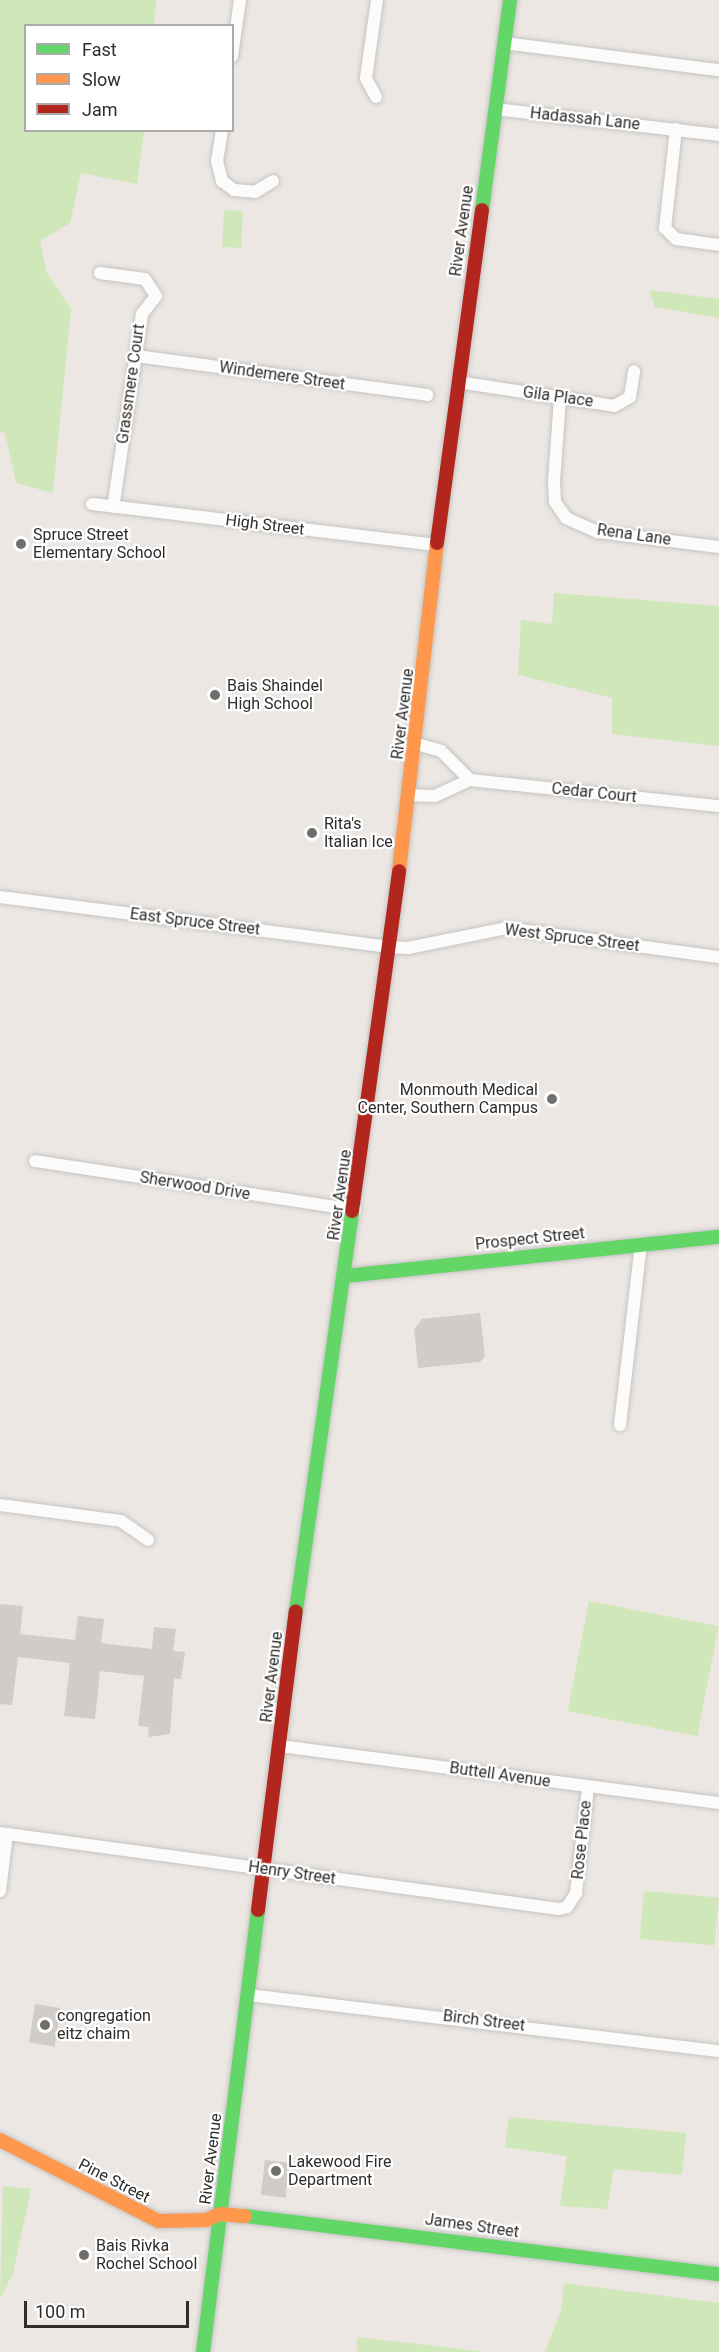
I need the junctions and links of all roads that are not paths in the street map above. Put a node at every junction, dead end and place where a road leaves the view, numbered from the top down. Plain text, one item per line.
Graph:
1 (240, 0) edge
2 (377, 0) edge
3 (510, 0) edge
4 (234, 42) edge
5 (504, 43) junction
6 (719, 70) edge
7 (376, 97) dead end
8 (495, 109) junction
9 (676, 129) junction
10 (222, 132) edge
11 (719, 135) edge
12 (273, 181) dead end
13 (719, 245) edge
14 (99, 273) dead end
15 (136, 356) junction
16 (634, 372) dead end
17 (458, 382) junction
18 (427, 395) dead end
19 (561, 398) junction
20 (92, 504) dead end
21 (113, 507) junction
22 (437, 544) junction
23 (719, 547) edge
24 (417, 744) junction
25 (470, 780) junction
26 (409, 795) junction
27 (719, 806) edge
28 (0, 897) edge
29 (390, 947) junction
30 (719, 957) edge
31 (35, 1161) dead end
32 (355, 1210) junction
33 (719, 1237) edge
34 (641, 1244) junction
35 (345, 1276) junction
36 (620, 1425) dead end
37 (0, 1505) edge
38 (148, 1540) dead end
39 (280, 1746) junction
40 (588, 1787) junction
41 (719, 1803) edge
42 (4, 1833) edge
43 (264, 1869) junction
44 (0, 1891) edge
45 (576, 1893) joint
46 (248, 1995) junction
47 (719, 2051) edge
48 (0, 2140) edge
49 (220, 2214) junction
50 (719, 2274) edge
51 (203, 2352) edge

1 - 4 street
2 - 7 street
3 - 5 main road, River Avenue
5 - 6 street
5 - 8 main road, River Avenue
8 - 9 street, Hadassah Lane
8 - 17 main road, River Avenue
9 - 11 street, Hadassah Lane
9 - 13 street
10 - 12 street
14 - 15 street, Grassmere Court
15 - 18 street, Windemere Street
15 - 21 street, Grassmere Court
16 - 19 street, Gila Place
17 - 19 street, Gila Place
17 - 22 main road, River Avenue
19 - 23 street, Rena Lane
20 - 21 street, High Street
21 - 22 street, High Street
22 - 24 main road, River Avenue
24 - 25 street
24 - 26 main road, River Avenue
25 - 26 street
25 - 27 street, Cedar Court
26 - 29 main road, River Avenue
28 - 29 street, East Spruce Street
29 - 30 street, West Spruce Street
29 - 32 main road, River Avenue
31 - 32 street, Sherwood Drive
32 - 35 main road, River Avenue
33 - 34 main road, Prospect Street
34 - 35 main road, Prospect Street
34 - 36 street
35 - 39 main road, River Avenue
37 - 38 street
39 - 40 street, Buttell Avenue
39 - 43 main road, River Avenue
40 - 41 street, Buttell Avenue
40 - 45 street, Rose Place
42 - 43 street, Henry Street
42 - 44 street
43 - 45 street, Henry Street
43 - 46 main road, River Avenue
46 - 47 street, Birch Street
46 - 49 main road, River Avenue
48 - 49 main road, Pine Street
49 - 50 main road, James Street
49 - 51 main road, River Avenue

